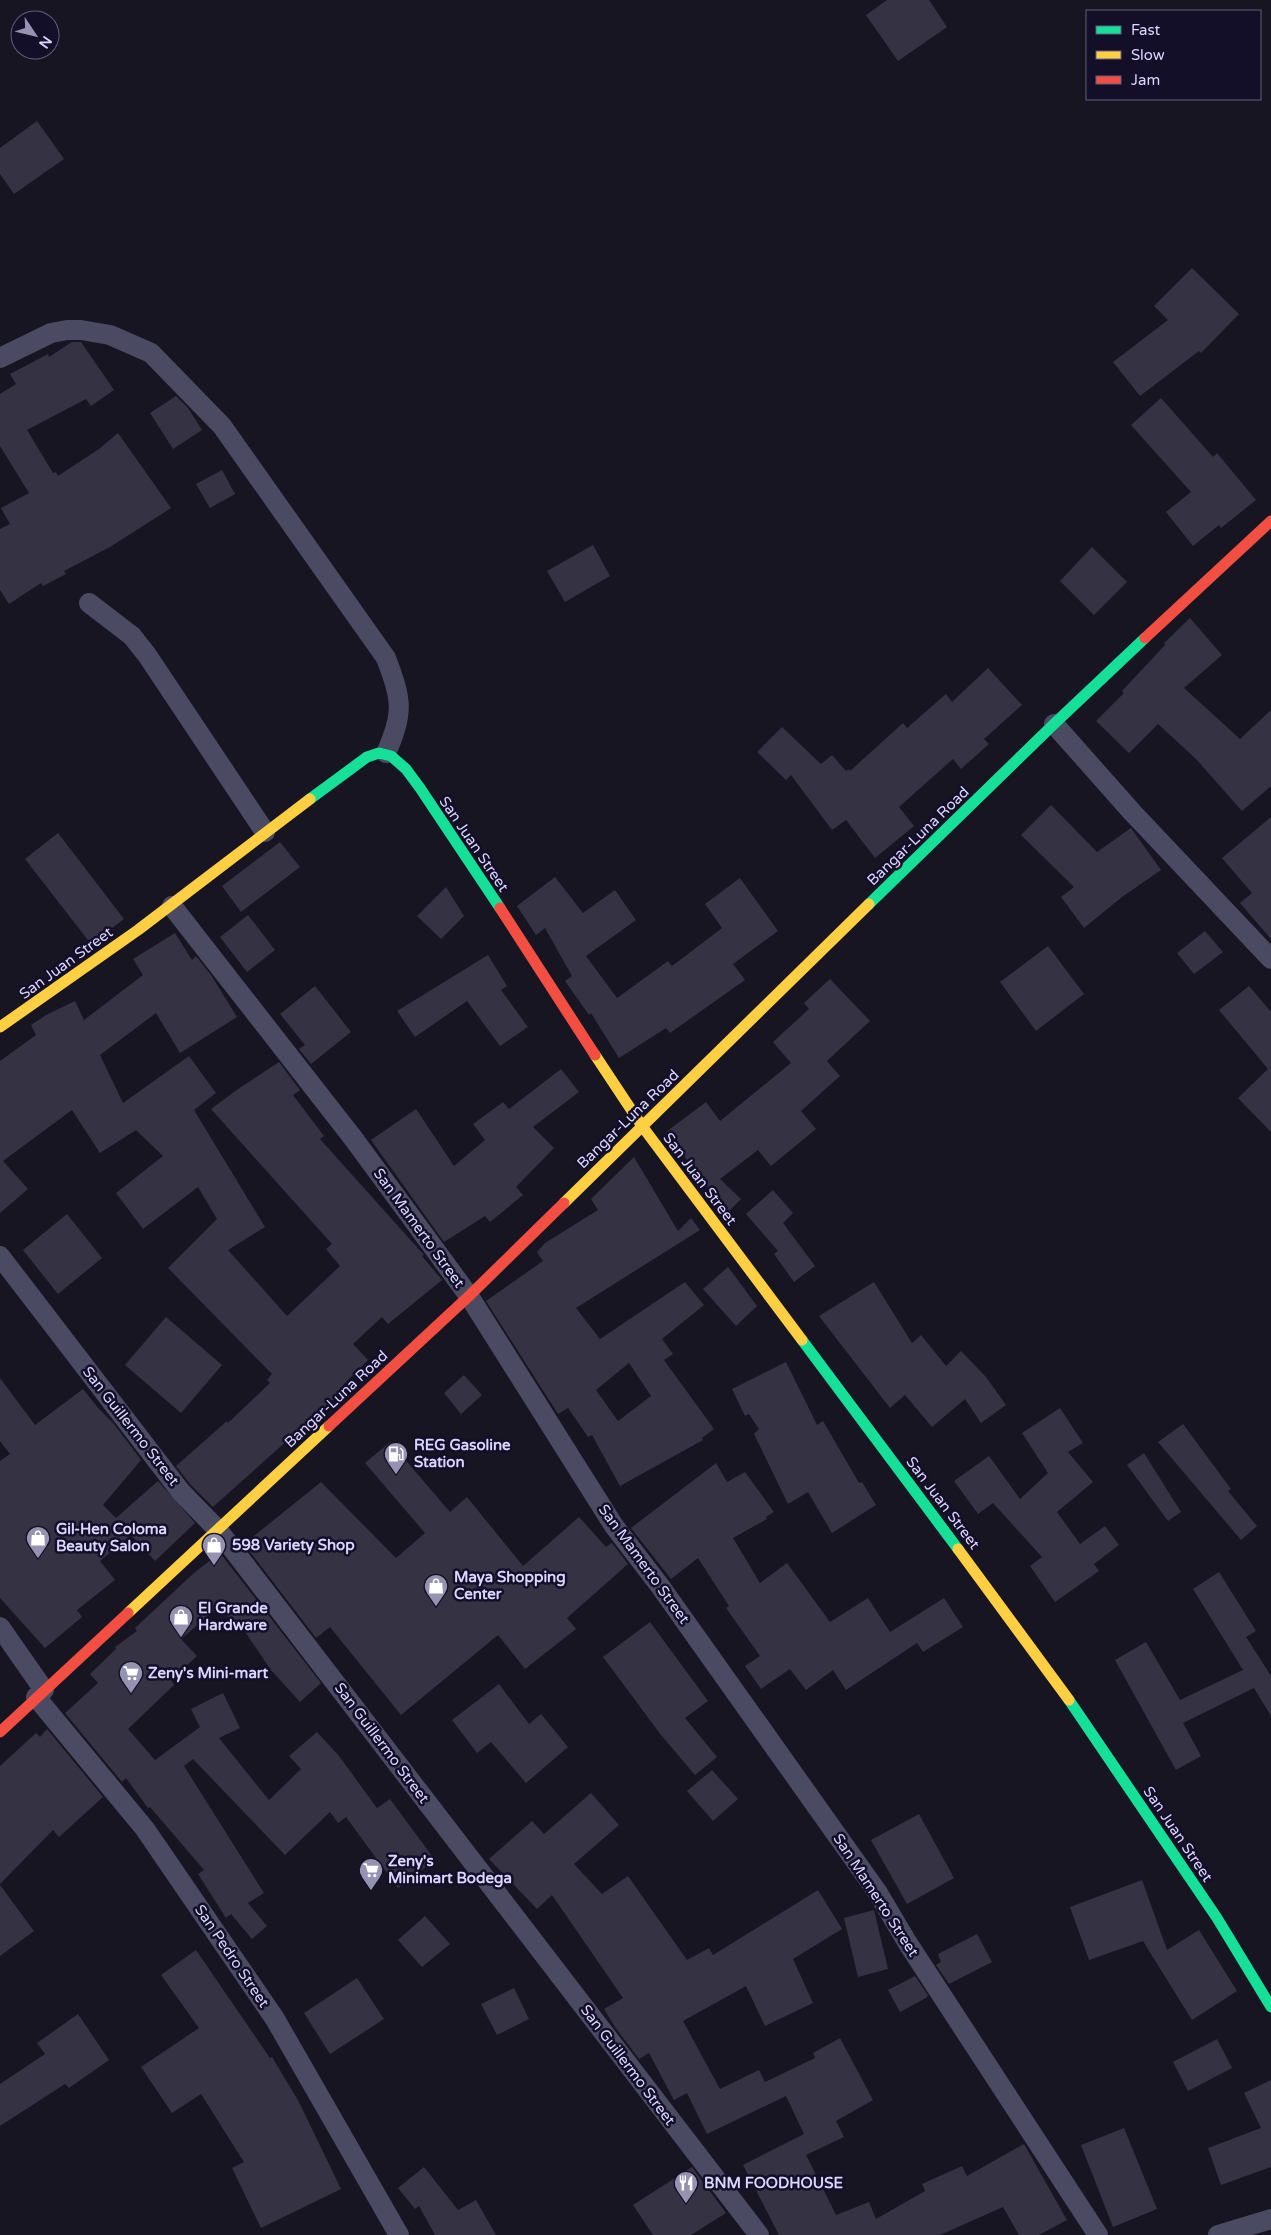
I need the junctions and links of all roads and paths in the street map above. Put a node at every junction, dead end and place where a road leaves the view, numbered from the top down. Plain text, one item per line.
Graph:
1 (0, 358) edge
2 (1271, 521) edge
3 (88, 603) dead end
4 (1054, 724) junction
5 (386, 752) junction
6 (265, 832) junction
7 (172, 906) junction
8 (1271, 959) edge
9 (0, 1027) edge
10 (642, 1126) junction
11 (0, 1256) edge
12 (469, 1296) junction
13 (218, 1530) junction
14 (0, 1627) edge
15 (40, 1694) junction
16 (0, 1732) edge
17 (1271, 2008) edge
18 (1271, 2219) edge
19 (399, 2235) edge
20 (759, 2235) edge
21 (1098, 2235) edge
22 (1218, 2235) edge

1 - 5 street
2 - 4 street, Bangar-Luna Road
3 - 6 street
4 - 8 street
4 - 10 street, Bangar-Luna Road
5 - 6 street, San Juan Street
5 - 10 street, San Juan Street
6 - 7 street, San Juan Street
7 - 9 street, San Juan Street
7 - 12 street, San Mamerto Street
10 - 12 street, Bangar-Luna Road
10 - 17 street, San Juan Street
11 - 13 street, San Guillermo Street
12 - 13 street, Bangar-Luna Road
12 - 21 street, San Mamerto Street
13 - 15 street, Bangar-Luna Road
13 - 20 street, San Guillermo Street
14 - 15 street, San Pedro Street
15 - 16 street, Bangar-Luna Road
15 - 19 street, San Pedro Street
18 - 22 street

